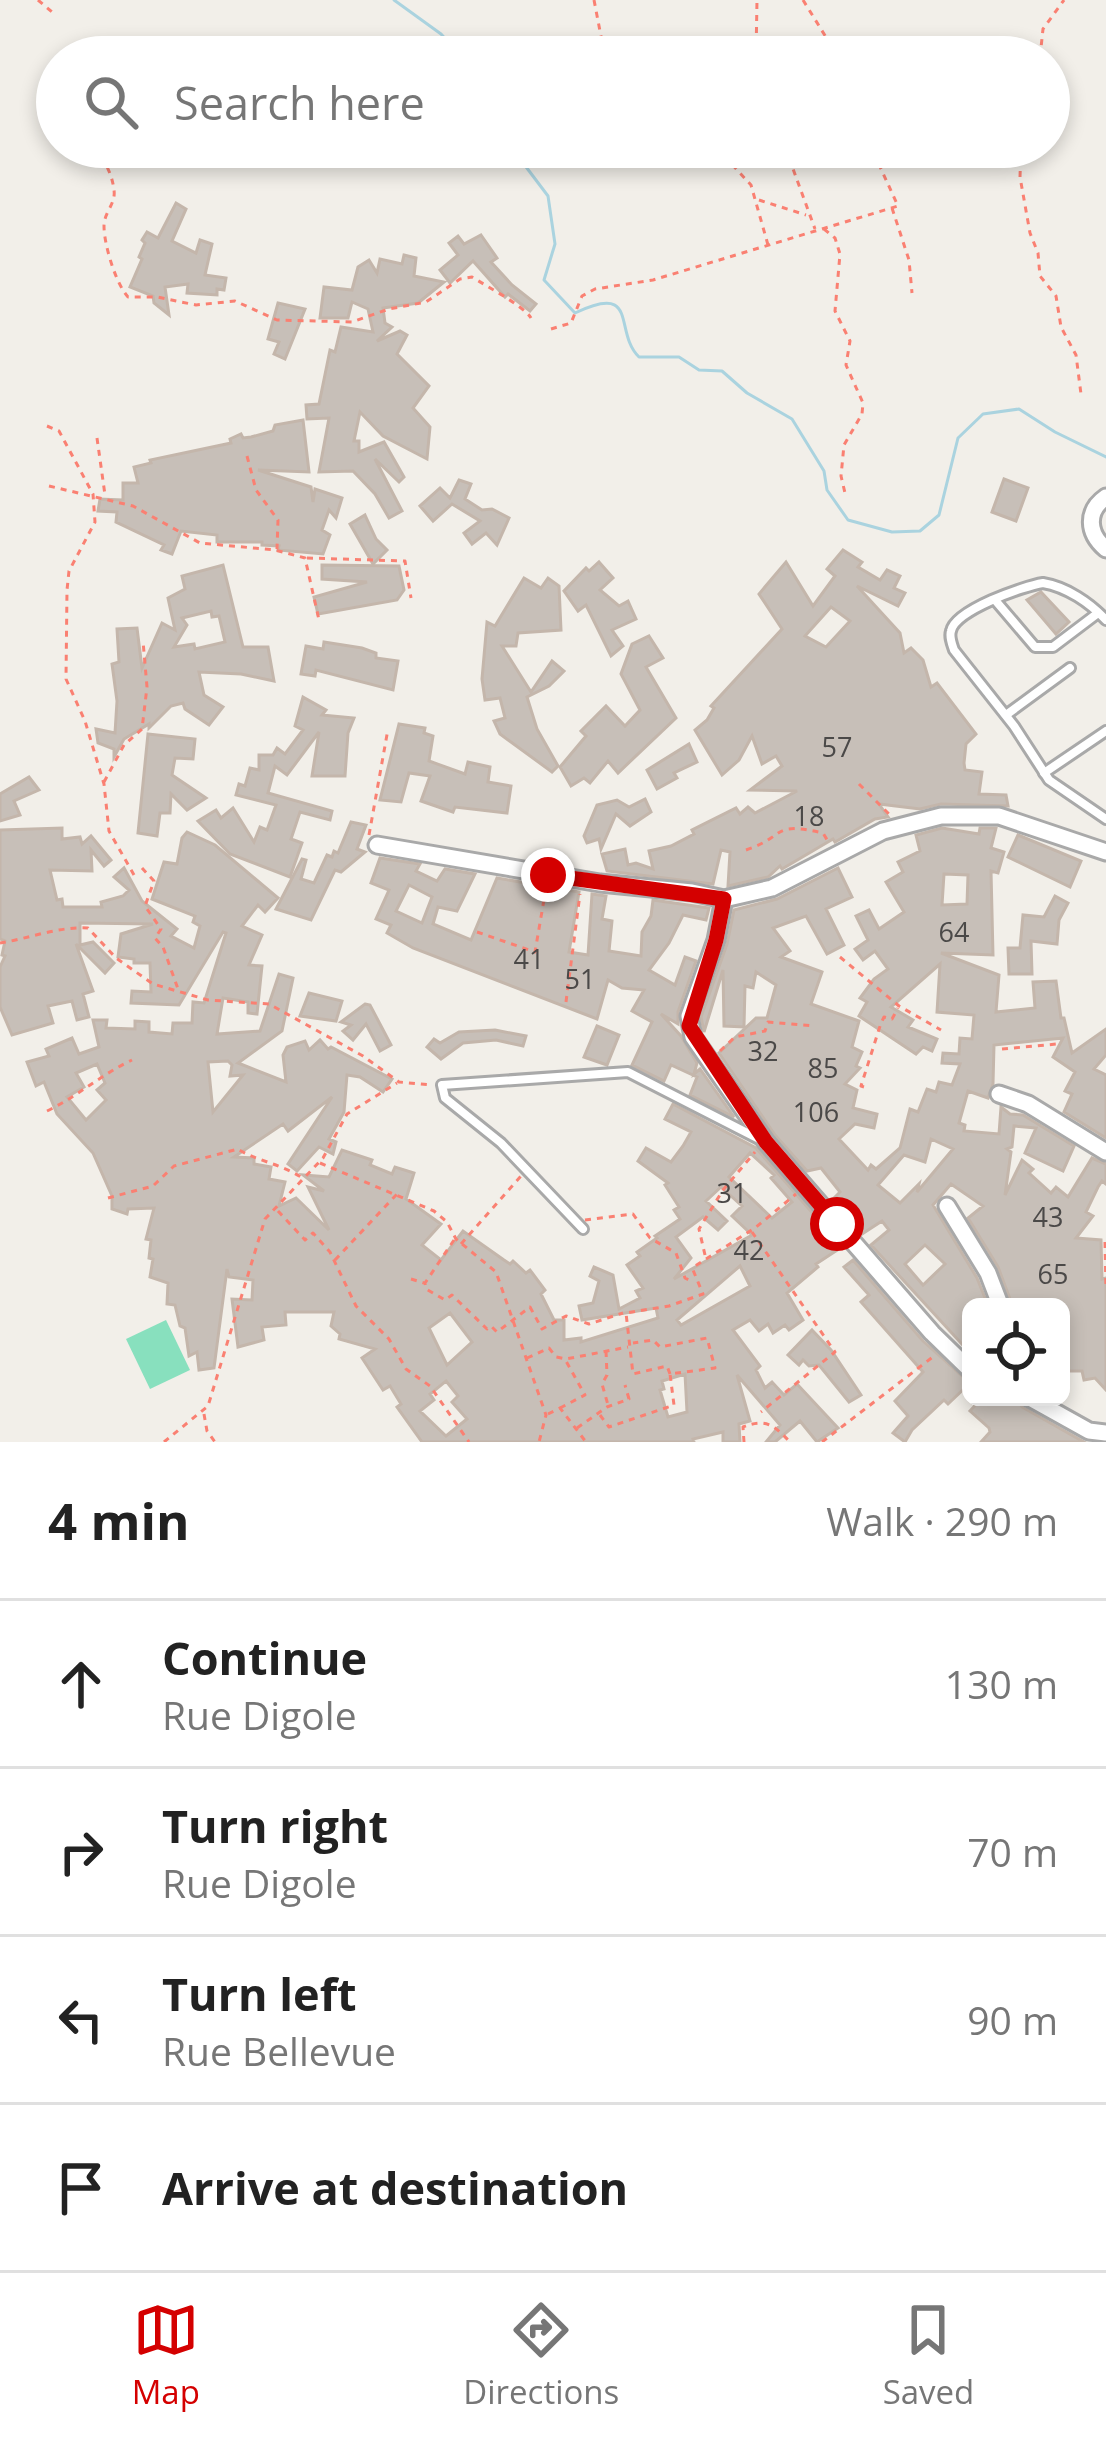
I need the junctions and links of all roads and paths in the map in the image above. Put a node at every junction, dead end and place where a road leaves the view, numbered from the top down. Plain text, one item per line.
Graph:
1 (38, 0) edge
2 (51, 0) edge
3 (594, 0) edge
4 (758, 0) edge
5 (803, 0) edge
6 (1064, 0) edge
7 (601, 36) edge
8 (757, 36) edge
9 (826, 36) edge
10 (1042, 36) edge
11 (108, 168) edge
12 (737, 168) edge
13 (792, 168) edge
14 (881, 168) edge
15 (1021, 168) edge
16 (757, 199) junction
17 (892, 208) junction
18 (809, 216) junction
19 (822, 228) junction
20 (815, 231) junction
21 (768, 246) junction
22 (479, 281) junction
23 (471, 284) dead end
24 (912, 293) dead end
25 (531, 318) dead end
26 (551, 329) dead end
27 (1081, 394) dead end
28 (47, 426) dead end
29 (97, 438) dead end
30 (248, 456) dead end
31 (49, 486) dead end
32 (845, 493) dead end
33 (93, 494) junction
34 (105, 497) junction
35 (1106, 497) edge
36 (1106, 548) edge
37 (277, 550) junction
38 (305, 558) junction
39 (411, 598) dead end
40 (995, 600) junction
41 (1102, 616) edge
42 (319, 620) dead end
43 (143, 641) dead end
44 (1070, 668) dead end
45 (1006, 715) junction
46 (388, 729) dead end
47 (1106, 730) edge
48 (1044, 773) junction
49 (104, 784) junction
50 (859, 784) dead end
51 (1106, 819) edge
52 (896, 826) junction
53 (372, 844) joint
54 (746, 850) dead end
55 (1106, 852) edge
56 (836, 855) junction
57 (142, 868) dead end
58 (134, 875) dead end
59 (548, 875) junction
60 (581, 880) junction
61 (724, 899) junction
62 (477, 932) dead end
63 (0, 943) edge
64 (841, 957) dead end
65 (178, 989) junction
66 (566, 1002) dead end
67 (898, 1006) junction
68 (814, 1026) dead end
69 (941, 1030) dead end
70 (1057, 1044) dead end
71 (1002, 1049) dead end
72 (707, 1055) junction
73 (132, 1060) dead end
74 (398, 1082) junction
75 (442, 1085) junction
76 (865, 1087) dead end
77 (999, 1094) dead end
78 (47, 1111) dead end
79 (766, 1142) junction
80 (1106, 1152) edge
81 (319, 1163) junction
82 (526, 1170) junction
83 (304, 1179) junction
84 (806, 1187) junction
85 (398, 1194) junction
86 (108, 1198) dead end
87 (276, 1209) junction
88 (952, 1213) dead end
89 (581, 1225) joint
90 (751, 1231) junction
91 (455, 1239) junction
92 (1105, 1242) edge
93 (461, 1244) junction
94 (705, 1256) junction
95 (334, 1262) junction
96 (411, 1279) dead end
97 (697, 1281) junction
98 (425, 1283) junction
99 (1106, 1289) edge
100 (998, 1298) edge
101 (626, 1312) junction
102 (511, 1318) junction
103 (631, 1345) junction
104 (945, 1346) junction
105 (607, 1351) junction
106 (526, 1358) junction
107 (566, 1359) junction
108 (962, 1362) edge
109 (670, 1374) junction
110 (625, 1384) dead end
111 (1044, 1406) edge
112 (608, 1407) junction
113 (560, 1408) junction
114 (204, 1412) junction
115 (761, 1412) dead end
116 (546, 1414) junction
117 (600, 1415) junction
118 (577, 1428) junction
119 (1106, 1433) edge
120 (164, 1442) edge
121 (215, 1442) edge
122 (469, 1442) edge
123 (539, 1442) edge
124 (586, 1442) edge
125 (744, 1442) edge
126 (790, 1442) edge
127 (822, 1442) edge

1 - 2 path
3 - 7 path
4 - 8 path
5 - 9 path
6 - 10 path
11 - 22 path
12 - 16 path
13 - 18 path
14 - 17 path
15 - 27 path
16 - 18 path
16 - 21 path
17 - 19 path
17 - 24 path
18 - 20 path
19 - 20 path
19 - 32 path
20 - 21 path
21 - 26 path
22 - 23 path
22 - 25 path
28 - 33 path
29 - 34 path
30 - 37 path
31 - 33 path
33 - 34 path
33 - 49 path
34 - 37 path
35 - 36 street
37 - 38 path
38 - 39 path
38 - 42 path
40 - 41 lane
40 - 41 lane
40 - 45 lane
43 - 49 path
44 - 45 lane
45 - 48 lane
46 - 53 path
47 - 48 lane
48 - 51 lane
49 - 58 path
50 - 52 path
52 - 55 street
52 - 56 street
53 - 59 street
54 - 56 path
56 - 61 street
57 - 65 path
59 - 60 street
59 - 62 path
60 - 61 street
60 - 66 path
61 - 72 street
63 - 65 path
64 - 67 path
65 - 74 path
67 - 69 path
67 - 76 path
68 - 72 path
70 - 71 path
72 - 79 street
73 - 78 path
74 - 75 path
74 - 81 path
75 - 79 lane
75 - 82 lane
77 - 80 street
79 - 84 street
79 - 94 path
81 - 83 path
81 - 85 path
82 - 89 lane
82 - 93 path
83 - 86 path
83 - 87 path
84 - 90 path
84 - 104 street
85 - 91 path
85 - 95 path
87 - 95 path
87 - 114 path
88 - 100 street
89 - 97 path
90 - 94 path
90 - 115 path
91 - 93 path
91 - 98 path
92 - 99 path
93 - 102 path
94 - 97 path
95 - 122 path
96 - 98 path
97 - 101 path
98 - 102 path
101 - 102 path
101 - 103 path
102 - 106 path
103 - 105 path
103 - 109 path
103 - 109 path
104 - 108 street
104 - 127 path
105 - 107 path
105 - 112 path
106 - 107 path
106 - 116 path
107 - 113 path
109 - 117 path
110 - 112 path
111 - 119 street
112 - 117 path
113 - 116 path
113 - 118 path
114 - 120 path
114 - 121 path
116 - 123 path
117 - 118 path
118 - 124 path
125 - 126 path

